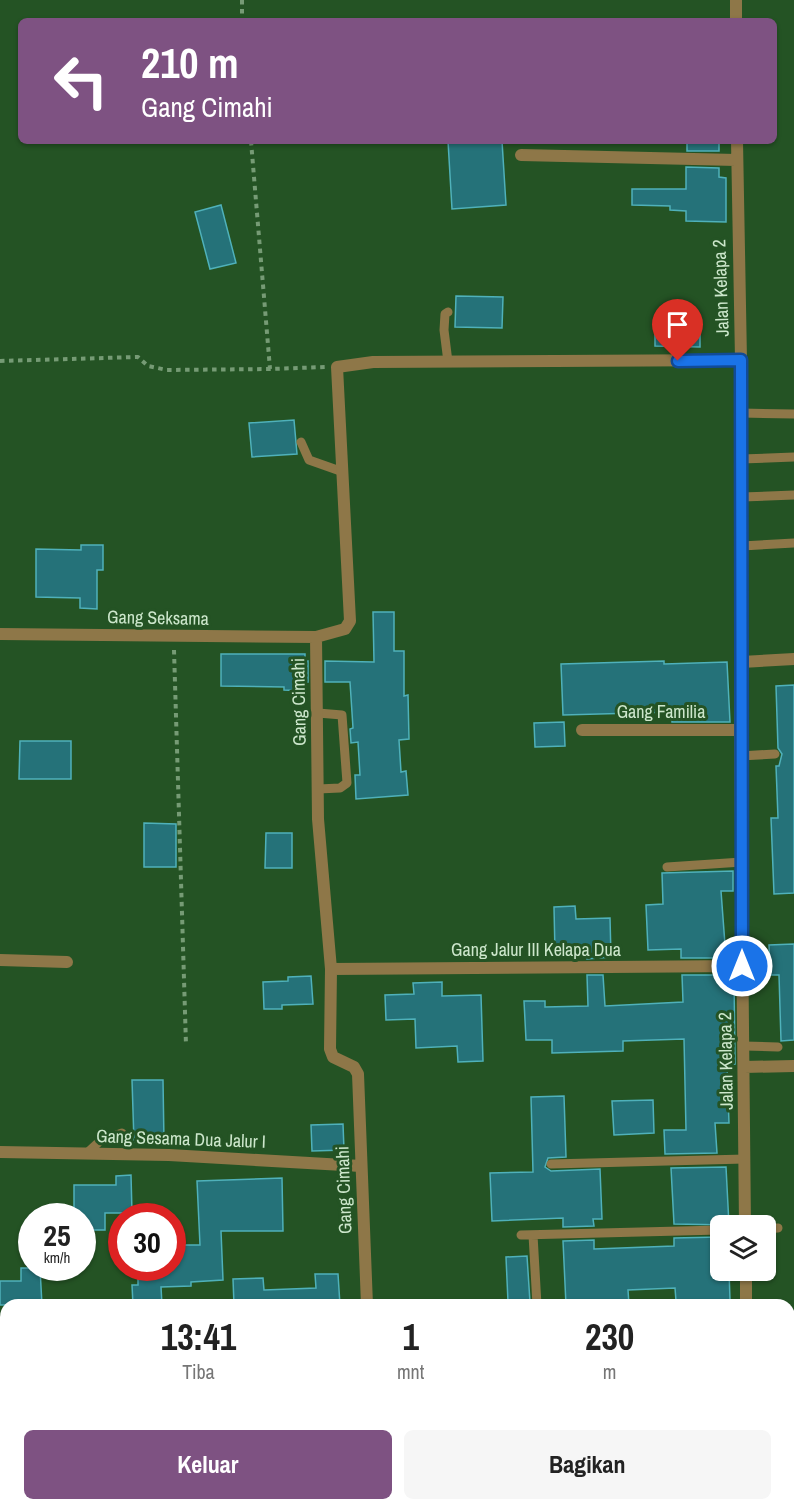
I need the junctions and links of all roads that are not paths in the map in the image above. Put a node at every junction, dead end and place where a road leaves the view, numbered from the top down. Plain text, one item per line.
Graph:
1 (736, 0) edge
2 (736, 18) edge
3 (737, 144) edge
4 (521, 155) dead end
5 (736, 160) junction
6 (448, 312) dead end
7 (741, 360) junction
8 (448, 362) junction
9 (741, 413) junction
10 (794, 414) edge
11 (301, 442) dead end
12 (794, 457) edge
13 (741, 459) junction
14 (344, 472) junction
15 (794, 495) edge
16 (742, 497) junction
17 (794, 543) edge
18 (742, 546) junction
19 (0, 634) edge
20 (316, 637) junction
21 (794, 659) edge
22 (742, 662) junction
23 (318, 713) junction
24 (582, 730) dead end
25 (740, 730) junction
26 (775, 754) dead end
27 (740, 756) junction
28 (318, 789) junction
29 (742, 862) junction
30 (667, 867) dead end
31 (0, 960) edge
32 (67, 962) dead end
33 (742, 966) junction
34 (330, 969) junction
35 (744, 1047) junction
36 (778, 1047) dead end
37 (794, 1065) edge
38 (744, 1067) junction
39 (122, 1133) dead end
40 (0, 1152) edge
41 (87, 1153) junction
42 (745, 1159) junction
43 (551, 1164) dead end
44 (361, 1166) junction
45 (745, 1215) edge
46 (710, 1230) edge
47 (533, 1234) junction
48 (521, 1235) dead end
49 (746, 1281) edge
50 (367, 1299) edge
51 (537, 1299) edge
52 (746, 1299) edge

1 - 2 street
3 - 5 street, Jalan Kelapa 2
4 - 5 street
5 - 7 street, Jalan Kelapa 2
6 - 8 lane
7 - 8 street
7 - 9 street, Jalan Kelapa 2
8 - 14 street, Gang Cimahi
9 - 10 lane
9 - 13 street, Jalan Kelapa 2
11 - 14 lane
12 - 13 lane
13 - 16 street, Jalan Kelapa 2
14 - 20 street, Gang Cimahi
15 - 16 lane
16 - 18 street, Jalan Kelapa 2
17 - 18 lane
18 - 22 street, Jalan Kelapa 2
19 - 20 street, Gang Seksama
20 - 23 street, Gang Cimahi
21 - 22 street
22 - 25 street, Jalan Kelapa 2
23 - 28 street, Gang Cimahi
23 - 28 lane
24 - 25 street, Gang Familia
25 - 27 street, Jalan Kelapa 2
26 - 27 lane
27 - 29 street, Jalan Kelapa 2
28 - 34 street, Gang Cimahi
29 - 30 lane
29 - 33 street, Jalan Kelapa 2
31 - 32 street
33 - 34 street, Gang Jalur III Kelapa Dua
33 - 35 street, Jalan Kelapa 2
34 - 44 street, Gang Cimahi
35 - 36 lane
35 - 38 street, Jalan Kelapa 2
37 - 38 street
38 - 42 street, Jalan Kelapa 2
39 - 41 lane
40 - 41 street, Gang Sesama Dua Jalur I
41 - 44 street, Gang Sesama Dua Jalur I
42 - 43 lane
42 - 45 street, Jalan Kelapa 2
44 - 50 street, Gang Cimahi
46 - 47 lane
47 - 48 lane
47 - 51 lane
49 - 52 street

